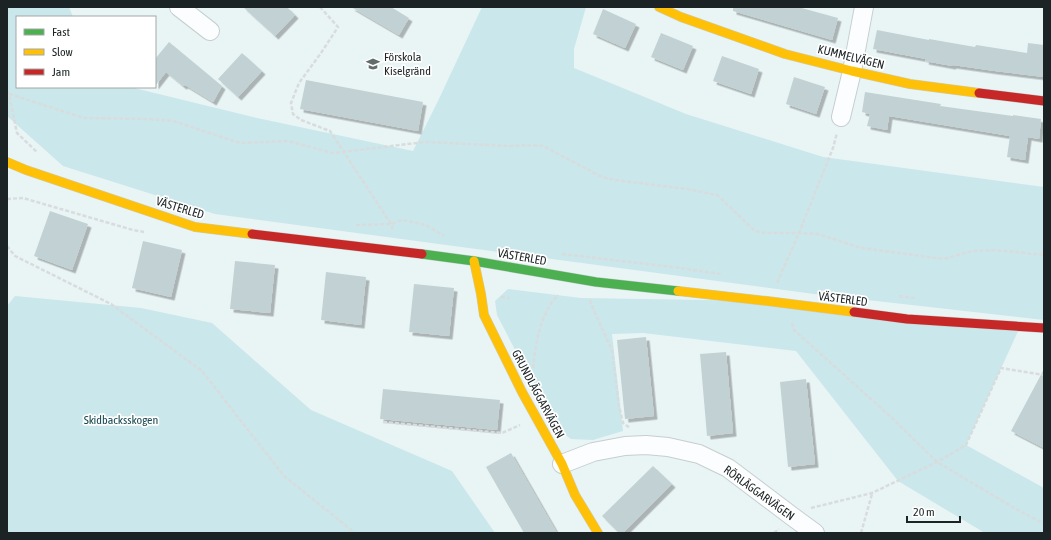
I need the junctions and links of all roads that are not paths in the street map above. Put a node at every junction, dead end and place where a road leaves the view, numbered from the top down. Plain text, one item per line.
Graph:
1 (179, 7) edge
2 (659, 7) edge
3 (864, 7) edge
4 (210, 31) dead end
5 (852, 71) junction
6 (1044, 101) edge
7 (841, 117) road end
8 (7, 162) edge
9 (474, 261) junction
10 (1044, 328) edge
11 (562, 464) junction
12 (598, 533) edge
13 (815, 533) edge

1 - 4 street
2 - 5 street, KUMMELVÄGEN
3 - 5 street
5 - 6 street, KUMMELVÄGEN
5 - 7 street
8 - 9 street, VÄSTERLED
9 - 10 street, VÄSTERLED
9 - 11 street, GRUNDLÄGGARVÄGEN
11 - 12 street, GRUNDLÄGGARVÄGEN
11 - 13 street, RÖRLÄGGARVÄGEN

